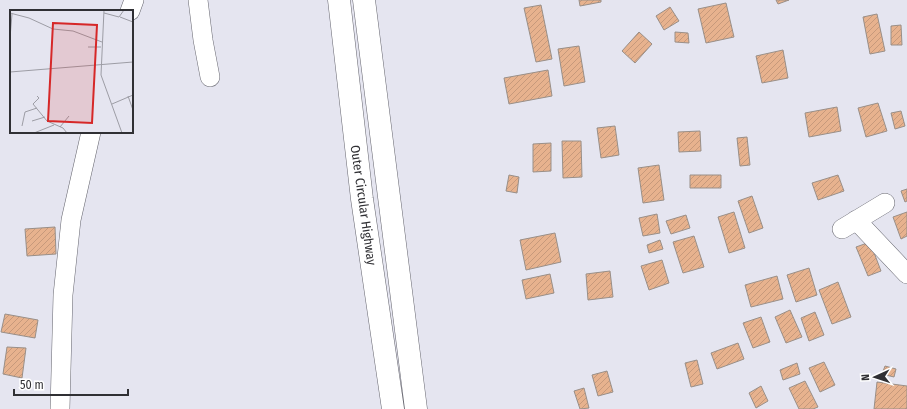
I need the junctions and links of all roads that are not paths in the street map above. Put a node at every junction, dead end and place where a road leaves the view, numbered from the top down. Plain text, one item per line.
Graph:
1 (134, 0) edge
2 (198, 0) edge
3 (339, 0) edge
4 (364, 0) edge
5 (130, 10) edge
6 (210, 77) dead end
7 (91, 133) edge
8 (885, 203) dead end
9 (907, 274) edge
10 (60, 409) edge
11 (393, 409) edge
12 (416, 409) edge

1 - 5 street
2 - 6 street
3 - 11 highway, Outer Circular Highway
4 - 12 highway, Outer Circular Highway
7 - 10 street
8 - 9 street

